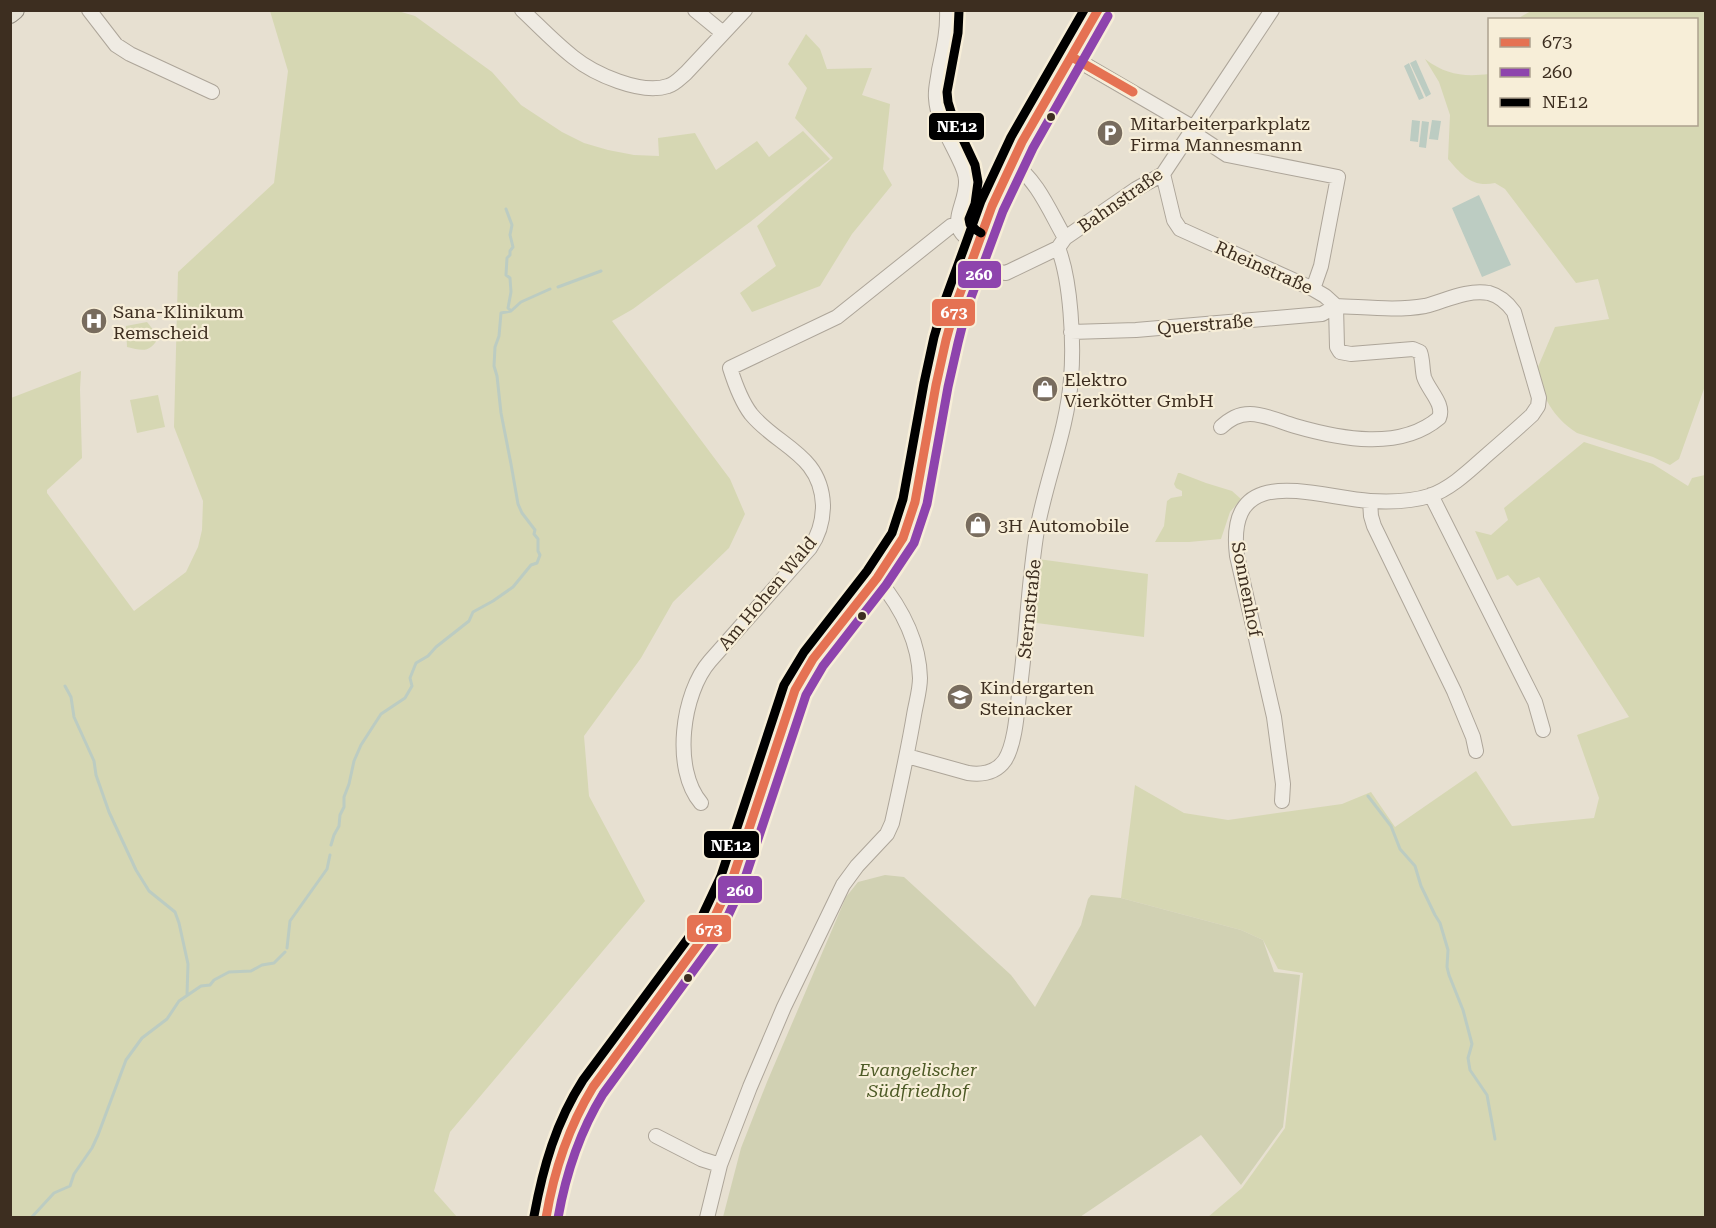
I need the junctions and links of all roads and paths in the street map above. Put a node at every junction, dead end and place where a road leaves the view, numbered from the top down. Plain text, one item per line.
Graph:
1 (15, 10) edge
2 (89, 10) edge
3 (522, 10) edge
4 (695, 10) edge
5 (745, 10) edge
6 (946, 10) edge
7 (1098, 10) edge
8 (1272, 10) edge
9 (10, 14) edge
10 (723, 33) junction
11 (1072, 57) junction
12 (212, 92) dead end
13 (1193, 130) junction
14 (1012, 163) junction
15 (1163, 174) junction
16 (958, 224) junction
17 (1061, 243) junction
18 (978, 244) junction
19 (969, 268) junction
20 (1314, 289) junction
21 (1336, 306) junction
22 (1071, 332) junction
23 (1221, 427) dead end
24 (1431, 495) junction
25 (1370, 501) junction
26 (877, 578) junction
27 (1543, 730) dead end
28 (1476, 751) dead end
29 (907, 756) junction
30 (1282, 801) dead end
31 (701, 803) dead end
32 (656, 1136) dead end
33 (720, 1165) junction
34 (546, 1218) edge
35 (707, 1218) edge

1 - 9 main road
2 - 12 street
3 - 10 street
4 - 10 street
5 - 10 street
6 - 16 street
7 - 11 main road
8 - 13 street, Bahnstraße
11 - 13 street
11 - 14 main road
13 - 15 street, Bahnstraße
13 - 20 street
14 - 17 street, Sternstraße
14 - 18 main road
15 - 17 street, Bahnstraße
15 - 20 street, Rheinstraße
16 - 18 street
16 - 31 street, Am Hohen Wald
17 - 19 street, Bahnstraße
17 - 22 street, Sternstraße
18 - 19 main road
19 - 26 main road
20 - 21 street, Rheinstraße
21 - 22 street, Querstraße
21 - 23 street
21 - 24 street, Sonnenhof
22 - 29 street, Sternstraße
24 - 25 street, Sonnenhof
24 - 27 street
25 - 28 street
25 - 30 street, Sonnenhof
26 - 29 street
26 - 34 main road
29 - 33 street
32 - 33 street
33 - 35 street

